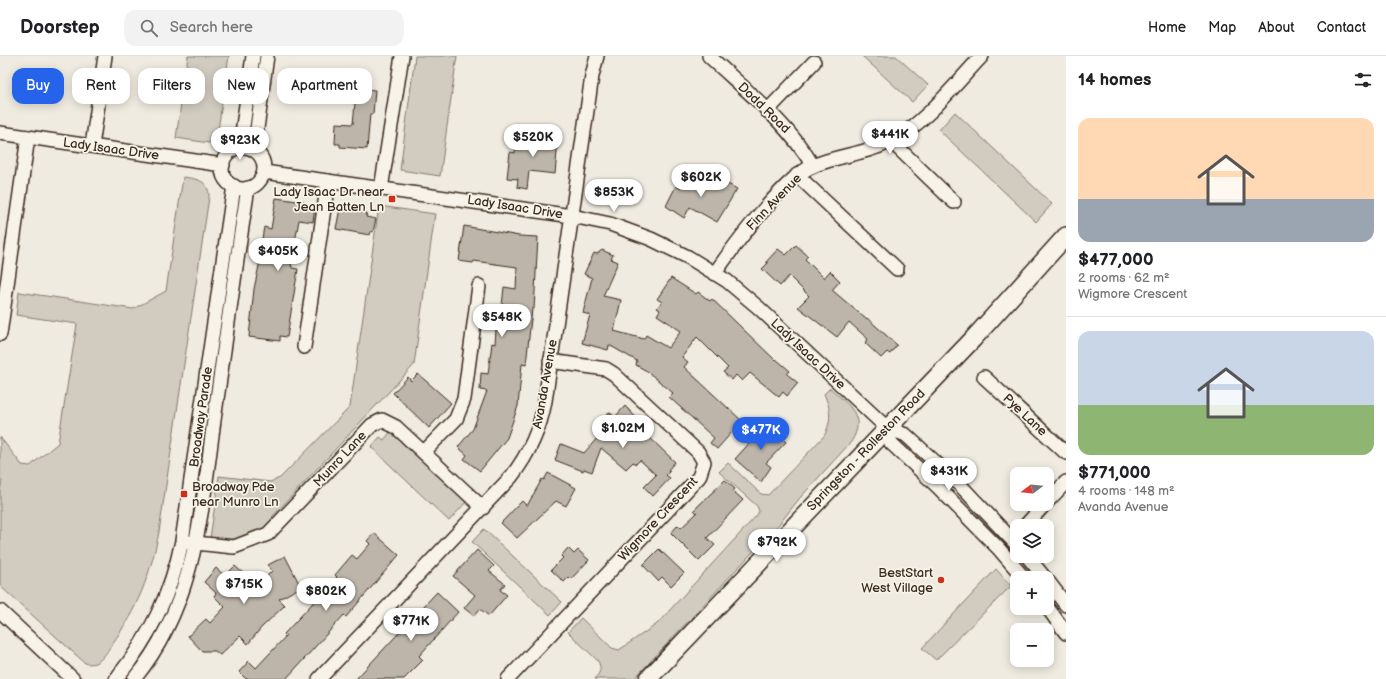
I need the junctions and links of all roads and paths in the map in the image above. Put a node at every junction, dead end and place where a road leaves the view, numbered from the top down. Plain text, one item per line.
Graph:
1 (105, 56) edge
2 (253, 56) edge
3 (267, 56) edge
4 (402, 56) edge
5 (597, 56) edge
6 (709, 56) edge
7 (982, 56) edge
8 (814, 62) dead end
9 (767, 111) junction
10 (0, 133) edge
11 (28, 137) junction
12 (891, 141) junction
13 (92, 146) junction
14 (240, 148) junction
15 (254, 150) junction
16 (223, 165) junction
17 (812, 166) junction
18 (264, 172) junction
19 (797, 175) junction
20 (328, 181) junction
21 (234, 186) junction
22 (248, 188) junction
23 (381, 188) junction
24 (954, 202) dead end
25 (572, 216) junction
26 (1066, 236) edge
27 (897, 269) dead end
28 (715, 273) junction
29 (480, 286) dead end
30 (0, 334) edge
31 (304, 347) dead end
32 (550, 361) junction
33 (984, 377) dead end
34 (887, 428) junction
35 (424, 452) junction
36 (1066, 453) edge
37 (1066, 482) edge
38 (1054, 495) edge
39 (483, 508) junction
40 (1039, 511) edge
41 (1031, 519) edge
42 (1010, 535) edge
43 (188, 542) junction
44 (1010, 543) edge
45 (1000, 549) junction
46 (1033, 563) edge
47 (1018, 571) edge
48 (1039, 571) edge
49 (1054, 589) edge
50 (1066, 605) edge
51 (0, 611) edge
52 (1053, 615) edge
53 (1066, 632) edge
54 (73, 679) edge
55 (116, 679) edge
56 (134, 679) edge
57 (319, 679) edge
58 (508, 679) edge
59 (648, 679) edge

1 - 13 street
2 - 14 street
3 - 15 street
4 - 23 street
5 - 25 street, Avanda Avenue
6 - 9 street, Dodd Road
7 - 12 street, Finn Avenue
8 - 9 street
9 - 17 street, Dodd Road
10 - 11 street, Lady Isaac Drive
11 - 13 street, Lady Isaac Drive
11 - 30 street
12 - 17 street, Finn Avenue
12 - 24 street
13 - 16 street, Lady Isaac Drive
14 - 15 street
14 - 16 street
15 - 18 street
16 - 21 street
17 - 19 street, Finn Avenue
18 - 20 street, Lady Isaac Drive
18 - 22 street
19 - 27 street
19 - 28 street, Finn Avenue
20 - 23 street, Lady Isaac Drive
20 - 31 street
21 - 22 street
21 - 43 street, Broadway Parade
22 - 43 street, Broadway Parade
23 - 25 street, Lady Isaac Drive
25 - 28 street, Lady Isaac Drive
25 - 32 street, Avanda Avenue
26 - 34 main road, Springston - Rolleston Road
28 - 34 street, Lady Isaac Drive
29 - 35 street
32 - 39 street, Avanda Avenue
32 - 58 street, Wigmore Crescent
33 - 36 street, Pye Lane
34 - 42 street
34 - 45 street
34 - 59 main road, Springston - Rolleston Road
35 - 39 street, Munro Lane
35 - 43 street, Munro Lane
37 - 38 street
39 - 57 street, Avanda Avenue
40 - 41 street
43 - 55 street, Broadway Parade
43 - 56 street, Broadway Parade
44 - 45 street
45 - 47 street
46 - 48 street
49 - 50 street
51 - 54 street
52 - 53 street

